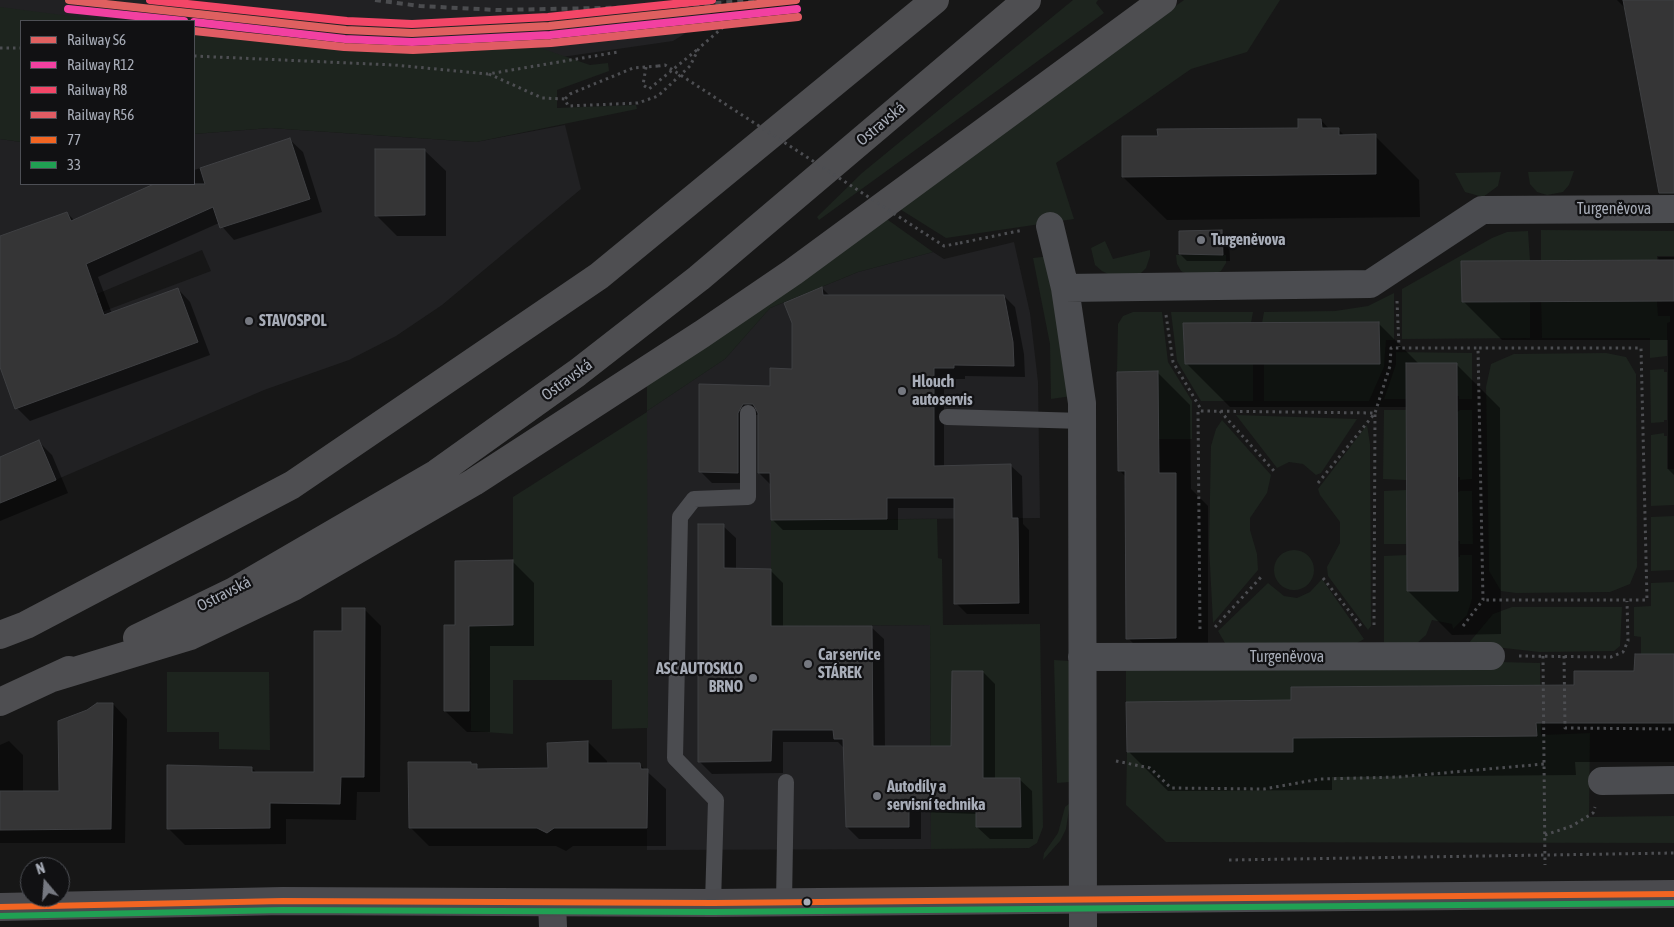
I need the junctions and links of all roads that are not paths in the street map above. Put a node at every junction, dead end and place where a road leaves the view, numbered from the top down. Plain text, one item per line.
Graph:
1 (935, 0) edge
2 (1027, 0) edge
3 (1163, 0) edge
4 (1674, 209) edge
5 (1050, 226) road end
6 (1065, 288) junction
7 (748, 413) dead end
8 (947, 417) dead end
9 (1082, 421) junction
10 (0, 635) edge
11 (1491, 656) road end
12 (1082, 657) junction
13 (52, 678) junction
14 (0, 702) edge
15 (1674, 780) edge
16 (1602, 781) road end
17 (786, 782) dead end
18 (1674, 894) edge
19 (1083, 900) junction
20 (713, 903) junction
21 (784, 903) junction
22 (0, 908) edge
23 (553, 915) edge
24 (1083, 927) edge

1 - 10 highway
2 - 13 highway, Ostravská
3 - 13 highway
4 - 6 street, Turgeněvova
5 - 6 street
6 - 9 street
7 - 20 lane
8 - 9 lane
9 - 12 street
11 - 12 street, Turgeněvova
12 - 19 street
13 - 14 highway
15 - 16 street
17 - 21 lane
18 - 19 main road
19 - 21 main road
19 - 24 street
20 - 21 main road
20 - 23 main road
22 - 23 main road

